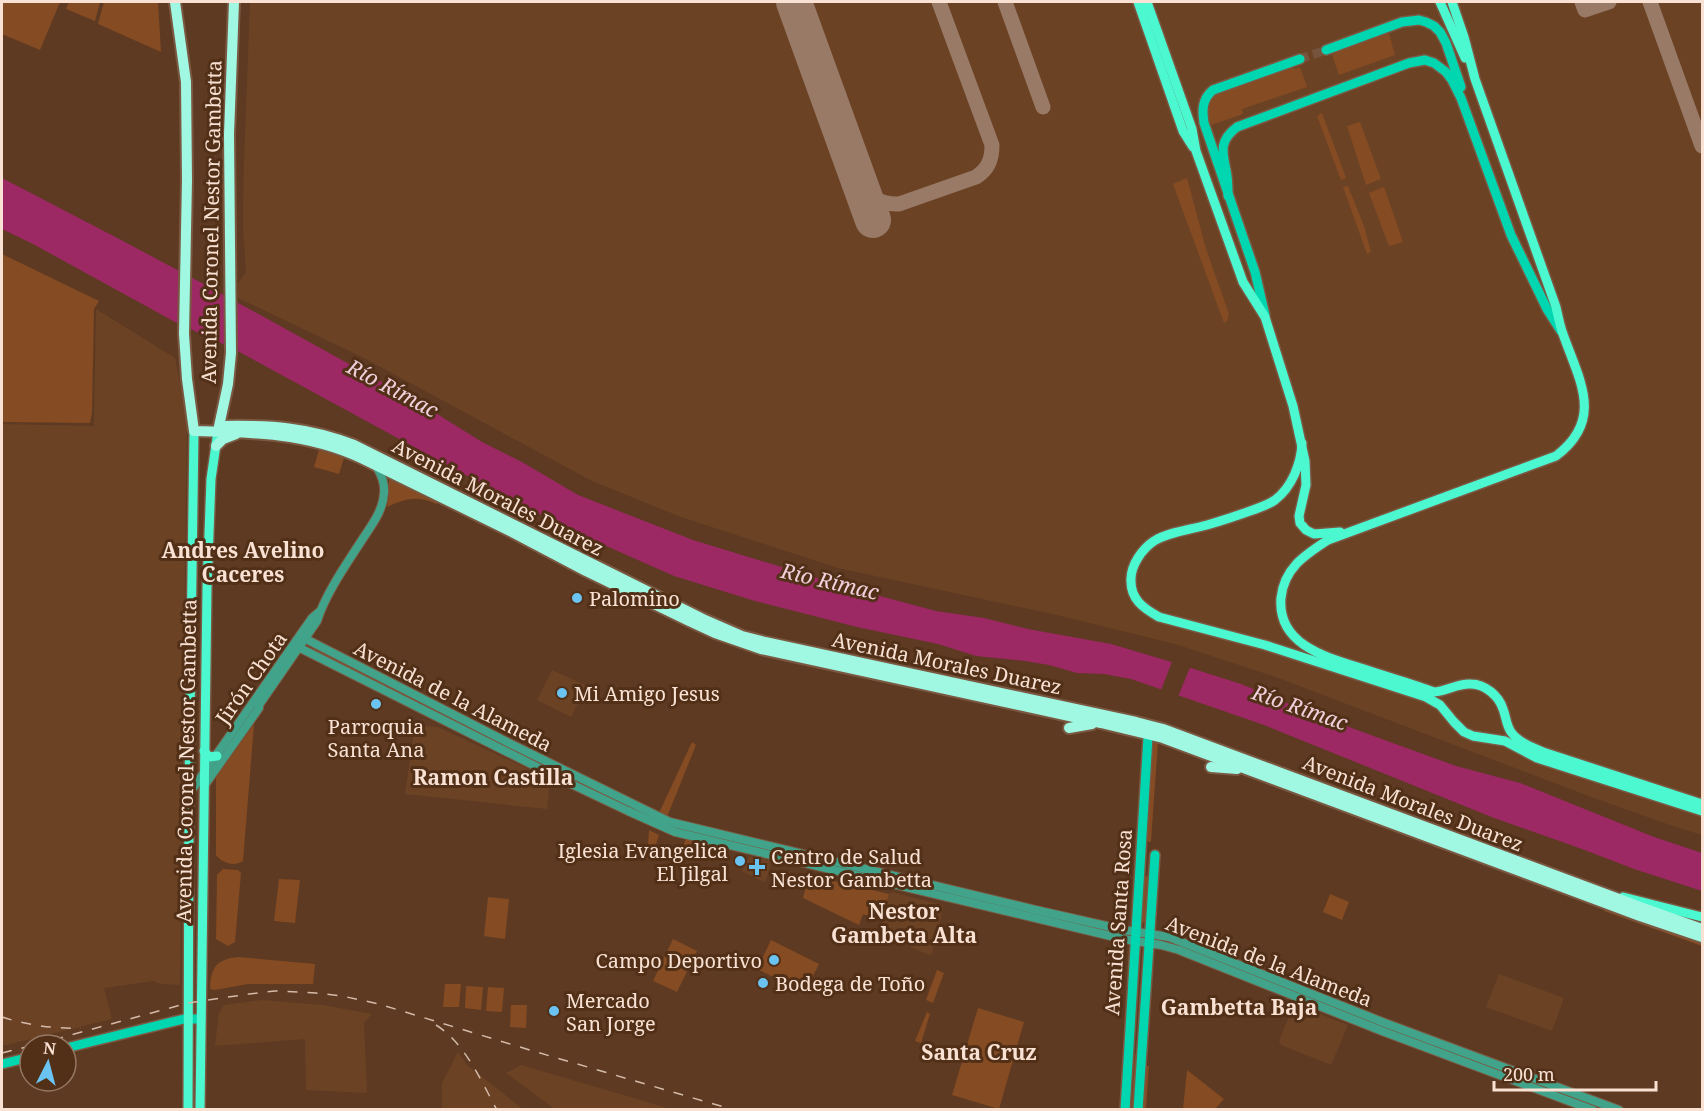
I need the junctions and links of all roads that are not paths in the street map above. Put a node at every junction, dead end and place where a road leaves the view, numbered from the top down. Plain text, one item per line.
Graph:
1 (175, 2) edge
2 (234, 2) edge
3 (1138, 2) edge
4 (1147, 2) edge
5 (1440, 2) edge
6 (1452, 2) edge
7 (1326, 50) tunnel mouth
8 (1300, 59) tunnel mouth
9 (1475, 80) junction
10 (1461, 98) junction
11 (1196, 151) junction
12 (1228, 196) junction
13 (1265, 317) junction
14 (1562, 332) junction
15 (224, 408) junction
16 (194, 427) junction
17 (219, 428) junction
18 (242, 429) junction
19 (1302, 443) junction
20 (216, 446) junction
21 (375, 465) junction
22 (211, 479) junction
23 (192, 489) junction
24 (1355, 531) junction
25 (302, 638) junction
26 (297, 647) junction
27 (1452, 688) junction
28 (1448, 713) junction
29 (1504, 713) junction
30 (1101, 723) junction
31 (1069, 728) dead end
32 (1148, 737) dead end
33 (1485, 737) junction
34 (204, 751) junction
35 (217, 756) junction
36 (1211, 767) dead end
37 (1250, 770) junction
38 (203, 774) junction
39 (203, 787) junction
40 (189, 794) junction
41 (1702, 804) edge
42 (1702, 811) edge
43 (1155, 855) dead end
44 (1597, 891) junction
45 (1041, 915) junction
46 (1702, 917) edge
47 (1702, 929) edge
48 (1136, 937) junction
49 (1702, 937) edge
50 (1150, 939) junction
51 (1133, 985) junction
52 (1147, 986) junction
53 (188, 1018) junction
54 (201, 1018) junction
55 (78, 1045) edge
56 (18, 1060) edge
57 (1142, 1060) junction
58 (1153, 1061) dead end
59 (2, 1064) edge
60 (188, 1110) edge
61 (200, 1110) edge
62 (1125, 1110) edge
63 (1138, 1110) edge
64 (1593, 1110) edge
65 (1619, 1110) edge

1 - 16 highway, Avenida Coronel Nestor Gambetta
2 - 15 highway, Avenida Coronel Nestor Gambetta
3 - 11 main road
4 - 11 main road
5 - 9 main road
6 - 9 main road
7 - 10 main road
8 - 12 main road
9 - 14 main road
10 - 12 main road
10 - 14 main road
11 - 13 main road
12 - 13 main road
13 - 19 main road
14 - 24 main road
15 - 17 highway, Avenida Coronel Nestor Gambetta
15 - 18 highway
16 - 17 highway, Avenida Morales Duarez
16 - 23 main road, Avenida Coronel Nestor Gambetta
17 - 18 highway, Avenida Morales Duarez
17 - 20 main road, Avenida Coronel Nestor Gambetta
18 - 20 highway
18 - 21 highway, Avenida Morales Duarez
18 - 44 highway, Avenida Morales Duarez
19 - 24 main road
19 - 28 main road
20 - 22 main road, Avenida Coronel Nestor Gambetta
21 - 25 street, Jirón Chota
21 - 30 highway, Avenida Morales Duarez
22 - 23 main road
22 - 34 main road, Avenida Coronel Nestor Gambetta
23 - 40 main road, Avenida Coronel Nestor Gambetta
24 - 27 main road
25 - 26 street, Jirón Chota
25 - 45 street, Avenida de la Alameda
26 - 35 street, Jirón Chota
26 - 39 street, Jirón Chota
26 - 45 street, Avenida de la Alameda
27 - 28 main road
27 - 29 main road
28 - 33 main road
29 - 33 main road
29 - 41 main road
30 - 31 highway
30 - 37 highway, Avenida Morales Duarez
32 - 48 main road, Avenida Santa Rosa
33 - 42 main road
34 - 35 main road
34 - 38 main road, Avenida Coronel Nestor Gambetta
35 - 38 street, Jirón Chota
36 - 37 highway
37 - 49 highway, Avenida Morales Duarez
38 - 39 main road, Avenida Coronel Nestor Gambetta
38 - 40 street, Jirón Chota
39 - 54 main road, Avenida Coronel Nestor Gambetta
40 - 53 main road, Avenida Coronel Nestor Gambetta
43 - 50 main road, Avenida Santa Rosa
44 - 46 main road
44 - 47 highway, Avenida Morales Duarez
45 - 48 street, Avenida de la Alameda
48 - 50 street, Avenida de la Alameda
48 - 51 main road, Avenida Santa Rosa
50 - 52 main road, Avenida Santa Rosa
50 - 64 street, Avenida de la Alameda
50 - 65 street, Avenida de la Alameda
51 - 52 main road
51 - 62 main road, Avenida Santa Rosa
52 - 57 main road, Avenida Santa Rosa
53 - 54 main road
53 - 55 main road
53 - 60 main road, Avenida Coronel Nestor Gambetta
54 - 61 main road, Avenida Coronel Nestor Gambetta
56 - 59 main road
57 - 58 main road
57 - 63 main road, Avenida Santa Rosa

